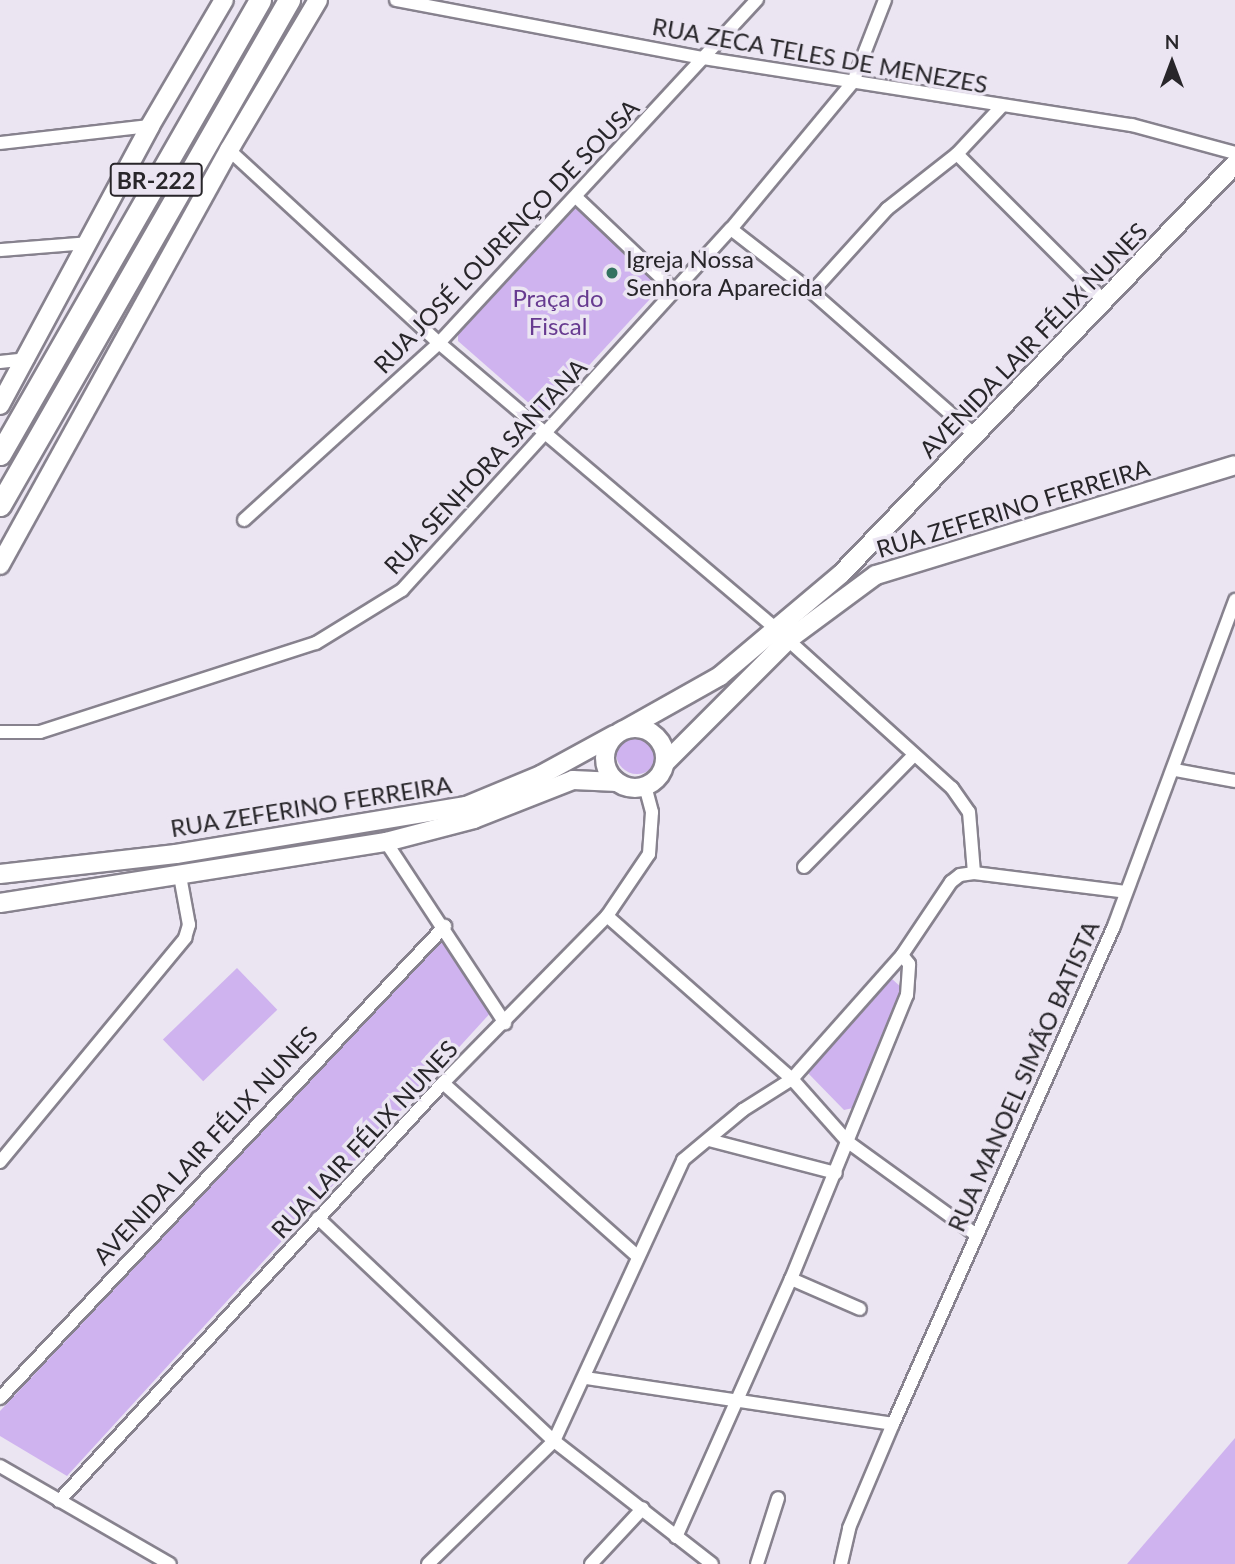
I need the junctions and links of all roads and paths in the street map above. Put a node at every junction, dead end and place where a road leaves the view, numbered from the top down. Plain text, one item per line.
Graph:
1 (224, 0) edge
2 (260, 0) edge
3 (289, 0) edge
4 (318, 0) edge
5 (396, 0) edge
6 (757, 0) edge
7 (885, 0) edge
8 (703, 58) junction
9 (853, 82) junction
10 (1001, 107) junction
11 (150, 126) junction
12 (0, 143) edge
13 (229, 150) junction
14 (1235, 153) edge
15 (957, 154) junction
16 (1235, 164) edge
17 (577, 198) junction
18 (731, 229) junction
19 (88, 243) junction
20 (0, 250) edge
21 (674, 290) junction
22 (812, 292) junction
23 (1104, 301) junction
24 (439, 343) junction
25 (28, 359) junction
26 (0, 362) edge
27 (0, 405) edge
28 (545, 431) junction
29 (976, 436) junction
30 (0, 454) edge
31 (1235, 465) edge
32 (0, 505) edge
33 (244, 520) dead end
34 (865, 548) junction
35 (0, 565) edge
36 (876, 575) junction
37 (1235, 600) edge
38 (782, 635) junction
39 (0, 732) edge
40 (620, 732) junction
41 (914, 755) junction
42 (665, 763) junction
43 (1175, 770) junction
44 (1235, 781) edge
45 (617, 782) junction
46 (645, 786) junction
47 (386, 842) junction
48 (804, 867) dead end
49 (20, 871) junction
50 (974, 873) junction
51 (0, 874) edge
52 (180, 876) junction
53 (1126, 892) junction
54 (26, 899) junction
55 (0, 903) edge
56 (607, 916) junction
57 (445, 926) junction
58 (902, 955) junction
59 (505, 1023) junction
60 (792, 1080) junction
61 (443, 1083) junction
62 (709, 1140) junction
63 (848, 1142) junction
64 (0, 1162) edge
65 (836, 1173) junction
66 (318, 1217) junction
67 (975, 1234) junction
68 (636, 1256) junction
69 (791, 1279) junction
70 (860, 1309) dead end
71 (586, 1378) junction
72 (0, 1398) edge
73 (737, 1403) junction
74 (893, 1424) junction
75 (554, 1441) junction
76 (1, 1469) edge
77 (778, 1498) dead end
78 (59, 1501) junction
79 (643, 1508) junction
80 (676, 1537) junction
81 (170, 1564) edge
82 (428, 1564) edge
83 (591, 1564) edge
84 (712, 1564) edge
85 (757, 1564) edge
86 (841, 1564) edge

1 - 11 main road
2 - 30 highway, BR-222
3 - 32 highway, BR-222
4 - 13 main road, BR-222
5 - 8 street, RUA ZECA TELES DE MENEZES
6 - 8 street, RUA JOSÉ LOURENÇO DE SOUSA
7 - 9 street, RUA SENHORA SANTANA
8 - 9 street, RUA ZECA TELES DE MENEZES
8 - 17 street, RUA JOSÉ LOURENÇO DE SOUSA
9 - 10 street, RUA ZECA TELES DE MENEZES
9 - 18 street, RUA SENHORA SANTANA
10 - 14 street, RUA ZECA TELES DE MENEZES
10 - 15 street
11 - 12 street
11 - 19 main road
13 - 24 street
13 - 35 main road, BR-222
15 - 22 street
15 - 23 street
16 - 23 main road, AVENIDA LAIR FÉLIX NUNES
17 - 21 street
17 - 24 street, RUA JOSÉ LOURENÇO DE SOUSA
18 - 21 street, RUA SENHORA SANTANA
18 - 22 street
19 - 20 street
19 - 25 main road
21 - 28 street, RUA SENHORA SANTANA
22 - 29 street
23 - 29 main road, AVENIDA LAIR FÉLIX NUNES
24 - 28 street
24 - 33 street, RUA JOSÉ LOURENÇO DE SOUSA
25 - 26 street
25 - 27 main road
28 - 38 street
28 - 39 street, RUA SENHORA SANTANA
29 - 34 main road, AVENIDA LAIR FÉLIX NUNES
31 - 36 main road, RUA ZEFERINO FERREIRA
34 - 36 main road
34 - 38 main road, RUA ZEFERINO FERREIRA
36 - 38 main road, RUA ZEFERINO FERREIRA
37 - 43 street, RUA MANOEL SIMÃO BATISTA
38 - 40 main road, RUA ZEFERINO FERREIRA
38 - 41 street
38 - 42 main road, RUA ZEFERINO FERREIRA
40 - 42 main road
40 - 45 main road
40 - 49 main road, RUA ZEFERINO FERREIRA
41 - 48 street
41 - 50 street
42 - 46 main road
43 - 44 street
43 - 53 street, RUA MANOEL SIMÃO BATISTA
45 - 46 main road
45 - 47 main road, RUA ZEFERINO FERREIRA
46 - 56 street, RUA LAIR FÉLIX NUNES
47 - 52 main road, RUA ZEFERINO FERREIRA
47 - 57 street
49 - 51 main road, RUA ZEFERINO FERREIRA
49 - 54 main road
50 - 53 street
50 - 58 street
52 - 54 main road, RUA ZEFERINO FERREIRA
52 - 64 street
53 - 67 street, RUA MANOEL SIMÃO BATISTA
54 - 55 main road, RUA ZEFERINO FERREIRA
56 - 59 street, RUA LAIR FÉLIX NUNES
56 - 60 street
57 - 59 street
57 - 72 street, AVENIDA LAIR FÉLIX NUNES
58 - 60 street
58 - 63 street
59 - 61 street, RUA LAIR FÉLIX NUNES
60 - 62 street
60 - 63 street
61 - 66 street, RUA LAIR FÉLIX NUNES
61 - 68 street
62 - 65 street
62 - 68 street
63 - 65 street
63 - 67 street
65 - 69 street
66 - 75 street
66 - 78 street, RUA LAIR FÉLIX NUNES
67 - 74 street, RUA MANOEL SIMÃO BATISTA
68 - 71 street
69 - 70 street
69 - 73 street
71 - 73 street
71 - 75 street
73 - 74 street
73 - 80 street
74 - 86 street, RUA MANOEL SIMÃO BATISTA
75 - 79 street
75 - 82 street
76 - 78 street
77 - 85 street
78 - 81 street
79 - 80 street
79 - 83 street
80 - 84 street

